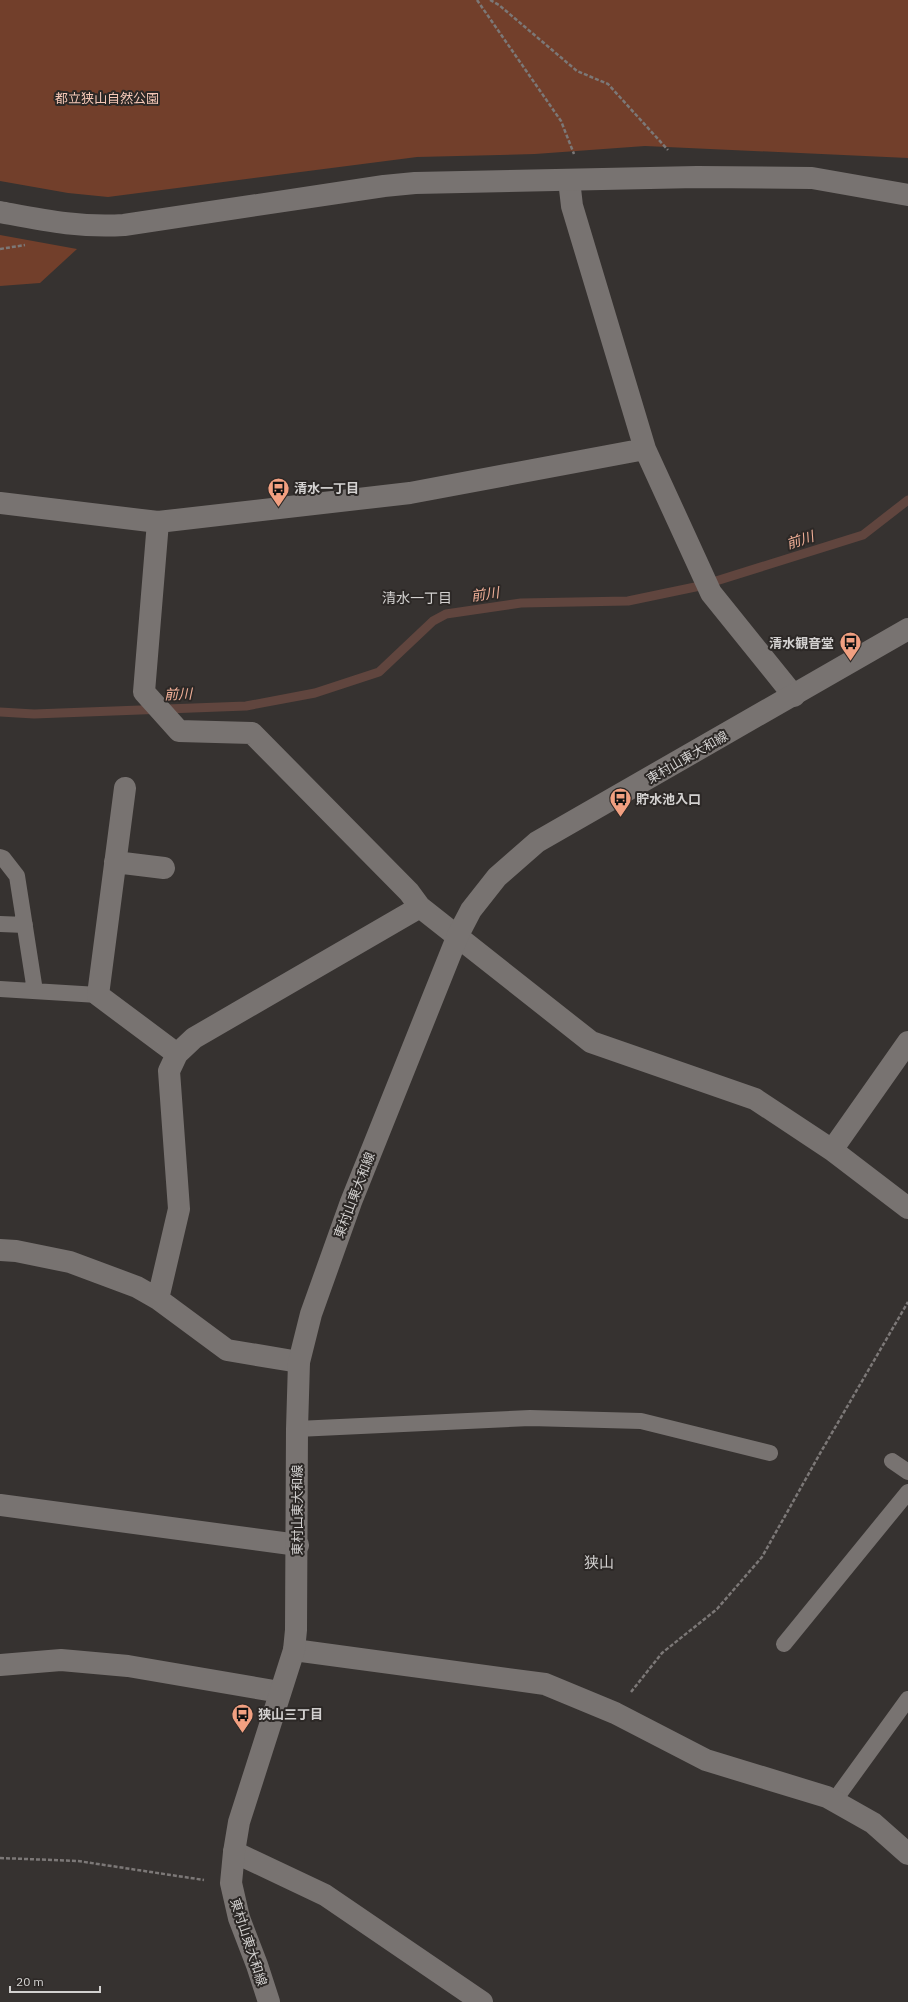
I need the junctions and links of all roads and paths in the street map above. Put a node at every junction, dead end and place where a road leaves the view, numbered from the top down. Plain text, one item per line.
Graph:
1 (477, 0) edge
2 (490, 0) edge
3 (669, 151) dead end
4 (572, 170) junction
5 (908, 195) edge
6 (0, 212) edge
7 (645, 449) junction
8 (0, 502) edge
9 (158, 522) junction
10 (908, 629) edge
11 (794, 696) junction
12 (125, 788) dead end
13 (0, 857) edge
14 (115, 862) junction
15 (164, 868) dead end
16 (420, 908) junction
17 (0, 924) edge
18 (25, 925) junction
19 (458, 935) junction
20 (0, 989) edge
21 (35, 991) junction
22 (98, 995) junction
23 (908, 1042) edge
24 (177, 1054) junction
25 (832, 1150) junction
26 (908, 1208) edge
27 (0, 1250) edge
28 (158, 1299) junction
29 (908, 1302) edge
30 (299, 1362) junction
31 (297, 1429) junction
32 (770, 1453) dead end
33 (892, 1461) dead end
34 (908, 1472) edge
35 (908, 1492) edge
36 (0, 1505) edge
37 (298, 1545) junction
38 (784, 1644) dead end
39 (294, 1650) junction
40 (0, 1665) edge
41 (280, 1692) junction
42 (908, 1699) edge
43 (615, 1713) junction
44 (834, 1801) junction
45 (234, 1852) junction
46 (908, 1854) edge
47 (0, 1858) edge
48 (231, 1883) junction
49 (269, 2002) edge
50 (482, 2002) edge

1 - 4 path
2 - 3 path
4 - 5 street
4 - 6 street
4 - 7 street
7 - 9 street
7 - 11 street
8 - 9 street
9 - 16 street
10 - 11 street, 東村山東大和線
11 - 19 street, 東村山東大和線
12 - 14 street
13 - 18 lane
14 - 15 street
14 - 22 street
16 - 19 street
16 - 24 street
17 - 18 lane
18 - 21 lane
19 - 25 street
19 - 30 street, 東村山東大和線
20 - 21 lane
21 - 22 lane
22 - 24 street
23 - 25 street
24 - 28 street
25 - 26 street
27 - 28 street
28 - 30 street
29 - 43 path
30 - 31 street, 東村山東大和線
31 - 32 lane
31 - 37 street, 東村山東大和線
33 - 34 lane
35 - 38 lane
36 - 37 street
37 - 39 street, 東村山東大和線
39 - 41 street, 東村山東大和線
39 - 43 street
40 - 41 street
41 - 45 street, 東村山東大和線
42 - 44 lane
43 - 44 street
44 - 46 street
45 - 48 street, 東村山東大和線
45 - 50 street
47 - 48 path
48 - 49 street, 東村山東大和線

